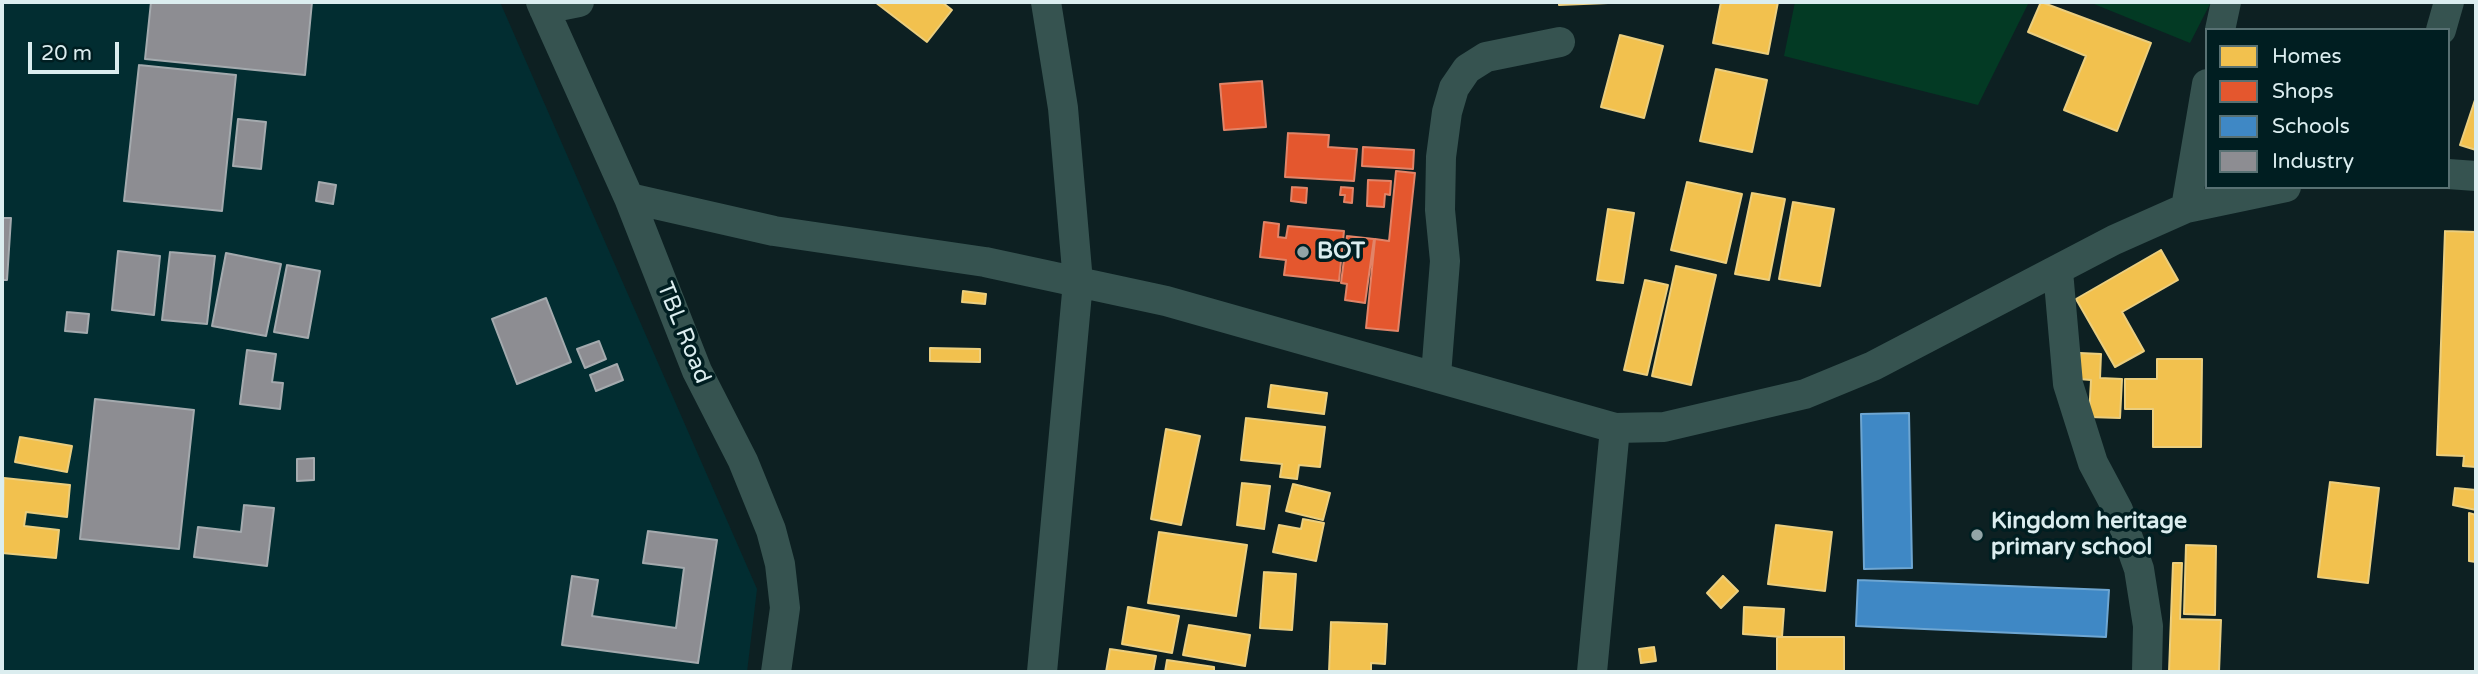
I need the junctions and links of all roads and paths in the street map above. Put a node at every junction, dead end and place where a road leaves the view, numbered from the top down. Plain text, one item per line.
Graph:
1 (579, 2) edge
2 (1046, 2) edge
3 (2226, 2) edge
4 (2449, 2) edge
5 (542, 5) edge
6 (2220, 28) edge
7 (2442, 28) edge
8 (1560, 42) dead end
9 (2205, 96) edge
10 (2450, 174) edge
11 (2476, 176) edge
12 (2276, 189) edge
13 (629, 198) junction
14 (2186, 208) junction
15 (2058, 271) junction
16 (1078, 282) junction
17 (1436, 375) junction
18 (1615, 428) junction
19 (776, 672) edge
20 (1042, 672) edge
21 (1592, 672) edge
22 (2147, 672) edge

1 - 5 street
2 - 16 street
3 - 6 street
4 - 7 street
5 - 13 street, TBL Road
8 - 17 street
9 - 14 street
10 - 11 street
12 - 14 street
13 - 16 street
13 - 19 street, TBL Road
14 - 15 street
15 - 18 street
15 - 22 street
16 - 17 street
16 - 20 street
17 - 18 street
18 - 21 street

